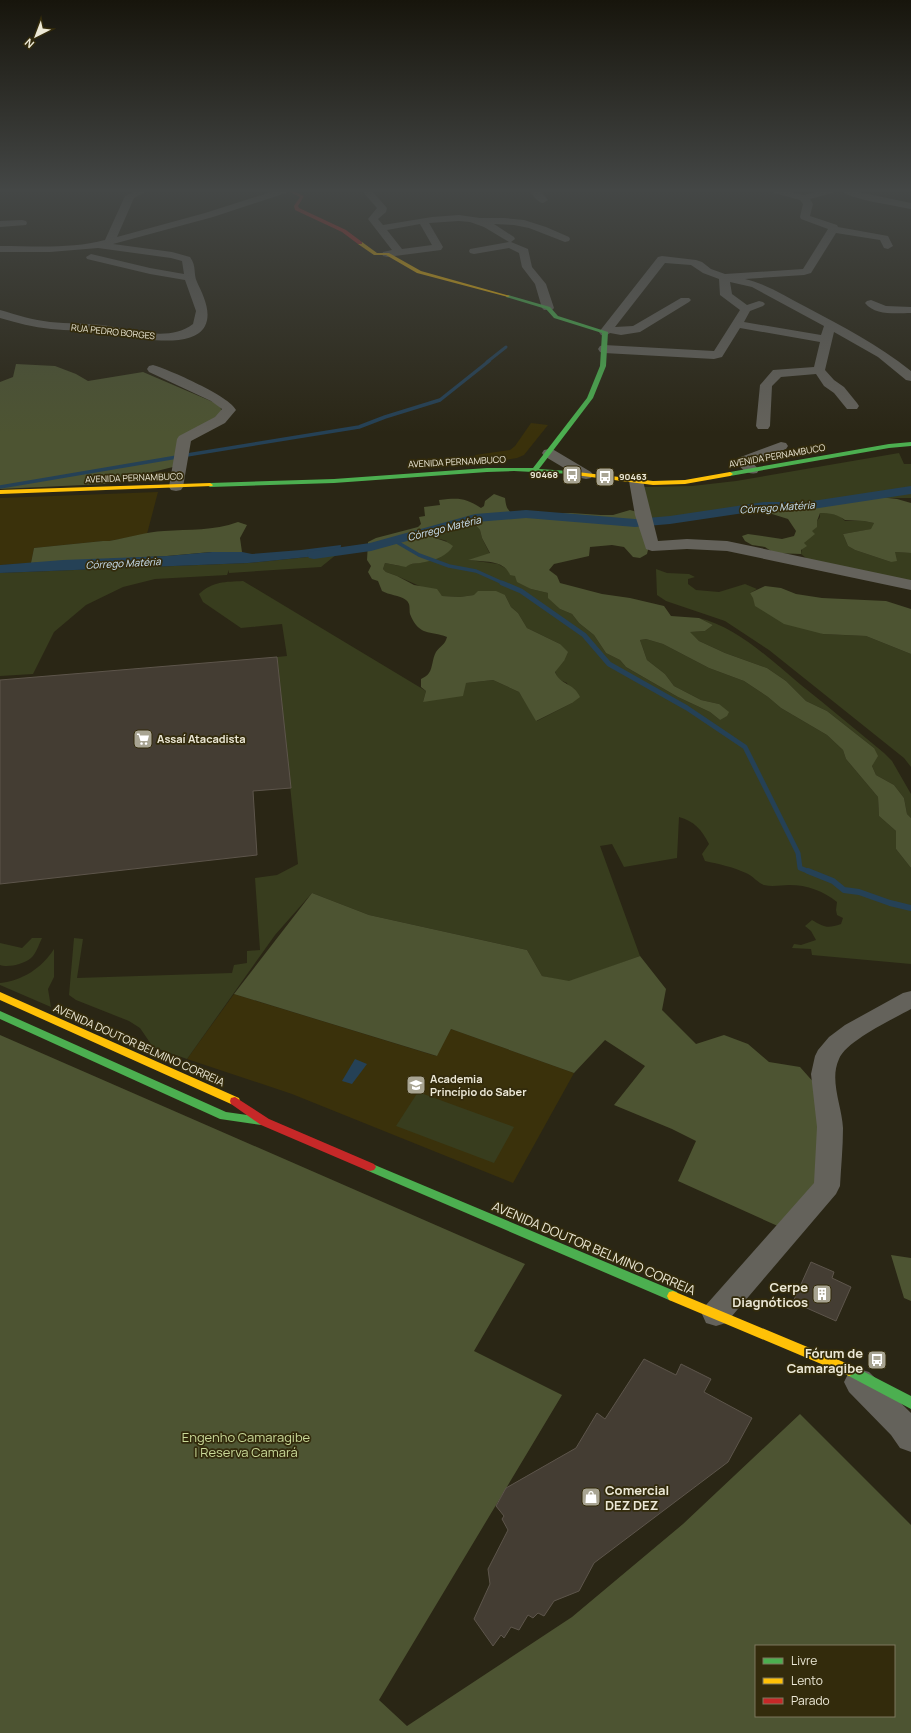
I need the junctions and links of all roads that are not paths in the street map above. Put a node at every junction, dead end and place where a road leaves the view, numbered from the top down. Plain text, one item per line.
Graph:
1 (154, 272) edge
2 (191, 272) edge
3 (419, 272) edge
4 (531, 272) edge
5 (652, 272) edge
6 (709, 272) edge
7 (804, 272) edge
8 (724, 277) junction
9 (190, 279) junction
10 (778, 298) junction
11 (685, 300) dead end
12 (871, 303) dead end
13 (548, 308) junction
14 (746, 309) junction
15 (911, 310) edge
16 (0, 314) edge
17 (737, 324) junction
18 (830, 324) junction
19 (606, 330) junction
20 (826, 339) junction
21 (604, 349) junction
22 (153, 369) dead end
23 (819, 370) junction
24 (911, 377) edge
25 (852, 406) dead end
26 (763, 426) dead end
27 (911, 444) edge
28 (780, 446) dead end
29 (549, 453) junction
30 (536, 470) junction
31 (752, 470) junction
32 (586, 475) junction
33 (636, 482) junction
34 (176, 487) junction
35 (0, 492) edge
36 (911, 585) edge
37 (0, 996) edge
38 (911, 999) edge
39 (0, 1015) edge
40 (265, 1122) junction
41 (716, 1314) junction
42 (846, 1368) junction
43 (911, 1403) edge
44 (911, 1438) edge

1 - 9 street
2 - 9 street, RUA PEDRO BORGES
3 - 13 street
4 - 13 street
5 - 19 street
6 - 8 street
7 - 8 street
8 - 10 street
8 - 14 street
9 - 16 street, RUA PEDRO BORGES
10 - 14 street
10 - 18 street
11 - 19 street
12 - 15 street
13 - 19 street
14 - 17 street
17 - 20 street
17 - 21 street
18 - 20 street
18 - 24 street
19 - 21 street
20 - 23 street
21 - 29 street
22 - 34 street
23 - 25 street
23 - 26 street
27 - 31 street, AVENIDA PERNAMBUCO
28 - 31 street
29 - 30 street
29 - 32 street
30 - 32 street, AVENIDA PERNAMBUCO
30 - 34 street, AVENIDA PERNAMBUCO
31 - 33 street, AVENIDA PERNAMBUCO
32 - 33 street, AVENIDA PERNAMBUCO
33 - 36 street
34 - 35 street, AVENIDA PERNAMBUCO
37 - 40 street, AVENIDA DOUTOR BELMINO CORREIA
38 - 41 street
39 - 40 street, AVENIDA DOUTOR BELMINO CORREIA
40 - 41 street, AVENIDA DOUTOR BELMINO CORREIA
41 - 42 street, AVENIDA DOUTOR BELMINO CORREIA
42 - 43 street, AVENIDA DOUTOR BELMINO CORREIA
42 - 44 street

